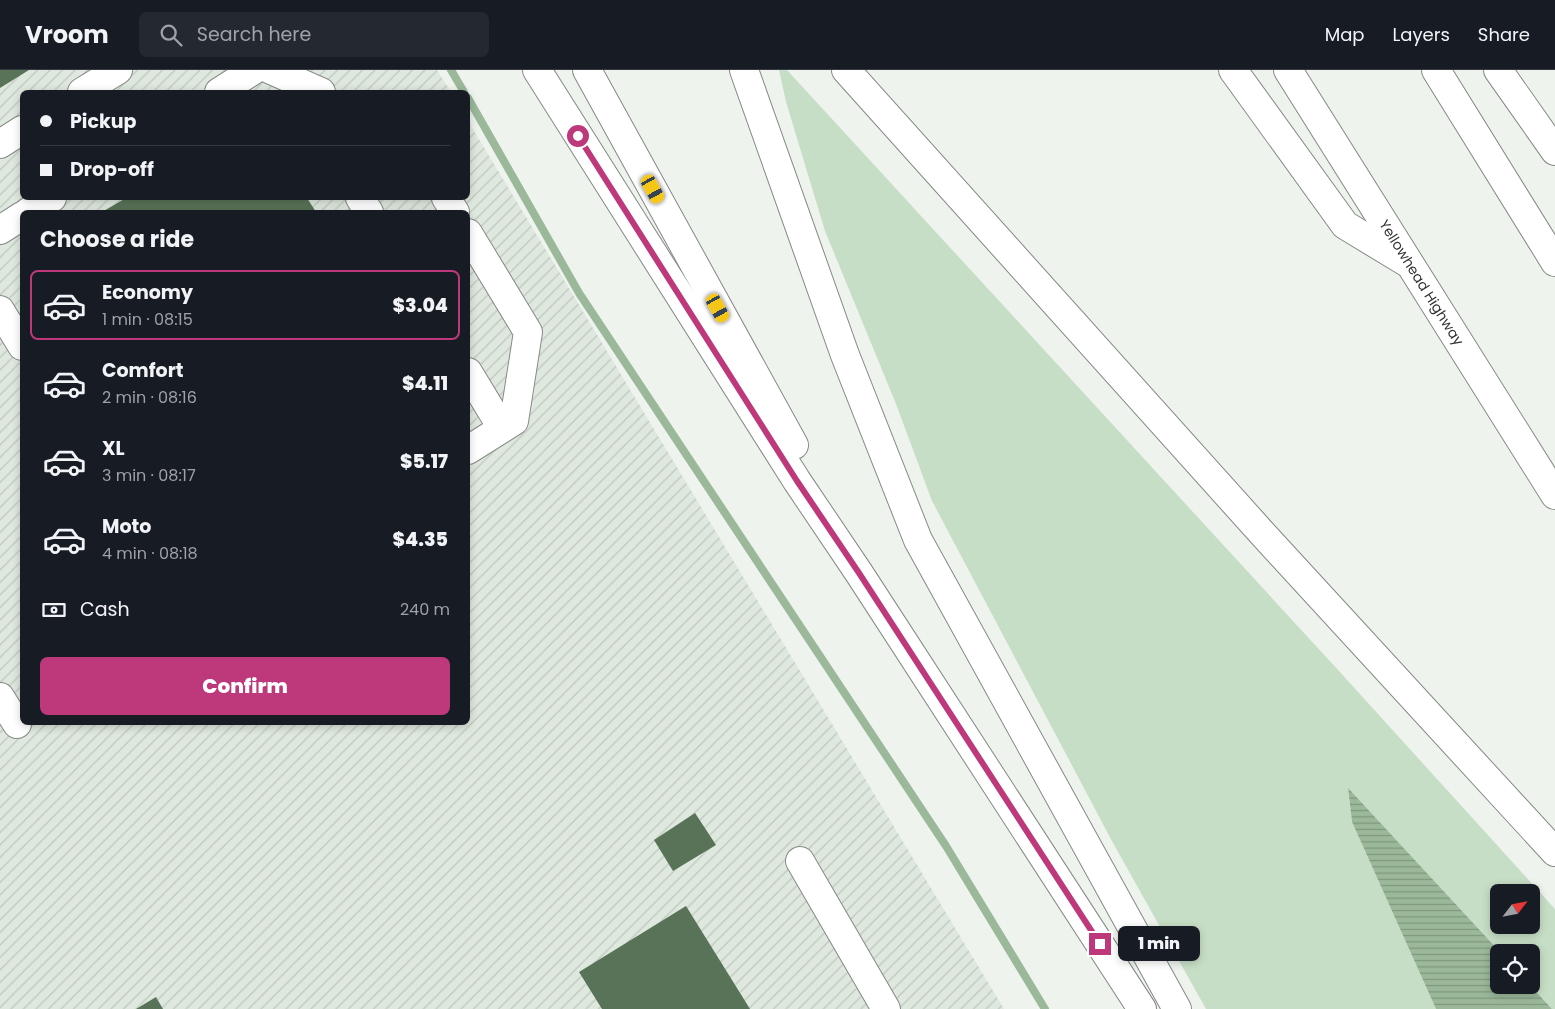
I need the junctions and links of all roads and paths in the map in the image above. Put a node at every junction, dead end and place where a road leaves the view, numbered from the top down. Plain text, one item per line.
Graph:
1 (118, 70) edge
2 (254, 70) edge
3 (271, 70) edge
4 (537, 70) edge
5 (587, 70) edge
6 (744, 70) edge
7 (846, 70) edge
8 (1233, 70) edge
9 (1288, 70) edge
10 (1436, 70) edge
11 (1498, 70) edge
12 (85, 90) edge
13 (222, 90) edge
14 (316, 90) edge
15 (20, 131) edge
16 (0, 144) edge
17 (1555, 151) edge
18 (49, 200) edge
19 (35, 210) edge
20 (470, 236) edge
21 (1555, 262) edge
22 (1411, 265) junction
23 (0, 310) edge
24 (20, 343) edge
25 (470, 375) edge
26 (502, 428) junction
27 (470, 449) edge
28 (1555, 495) edge
29 (859, 573) junction
30 (0, 697) edge
31 (13, 727) edge
32 (1555, 852) edge
33 (800, 861) dead end
34 (886, 1009) edge
35 (1142, 1009) edge
36 (1176, 1009) edge

1 - 12 main road
2 - 13 main road
3 - 14 main road
4 - 29 main road
5 - 29 main road
6 - 36 main road
7 - 32 main road
8 - 22 main road
9 - 22 main road, Yellowhead Highway
10 - 21 main road
11 - 17 main road
15 - 16 main road
18 - 19 main road
20 - 26 main road
22 - 28 main road, Yellowhead Highway
23 - 24 main road
25 - 26 main road
26 - 27 main road
29 - 35 main road
30 - 31 main road
33 - 34 main road

